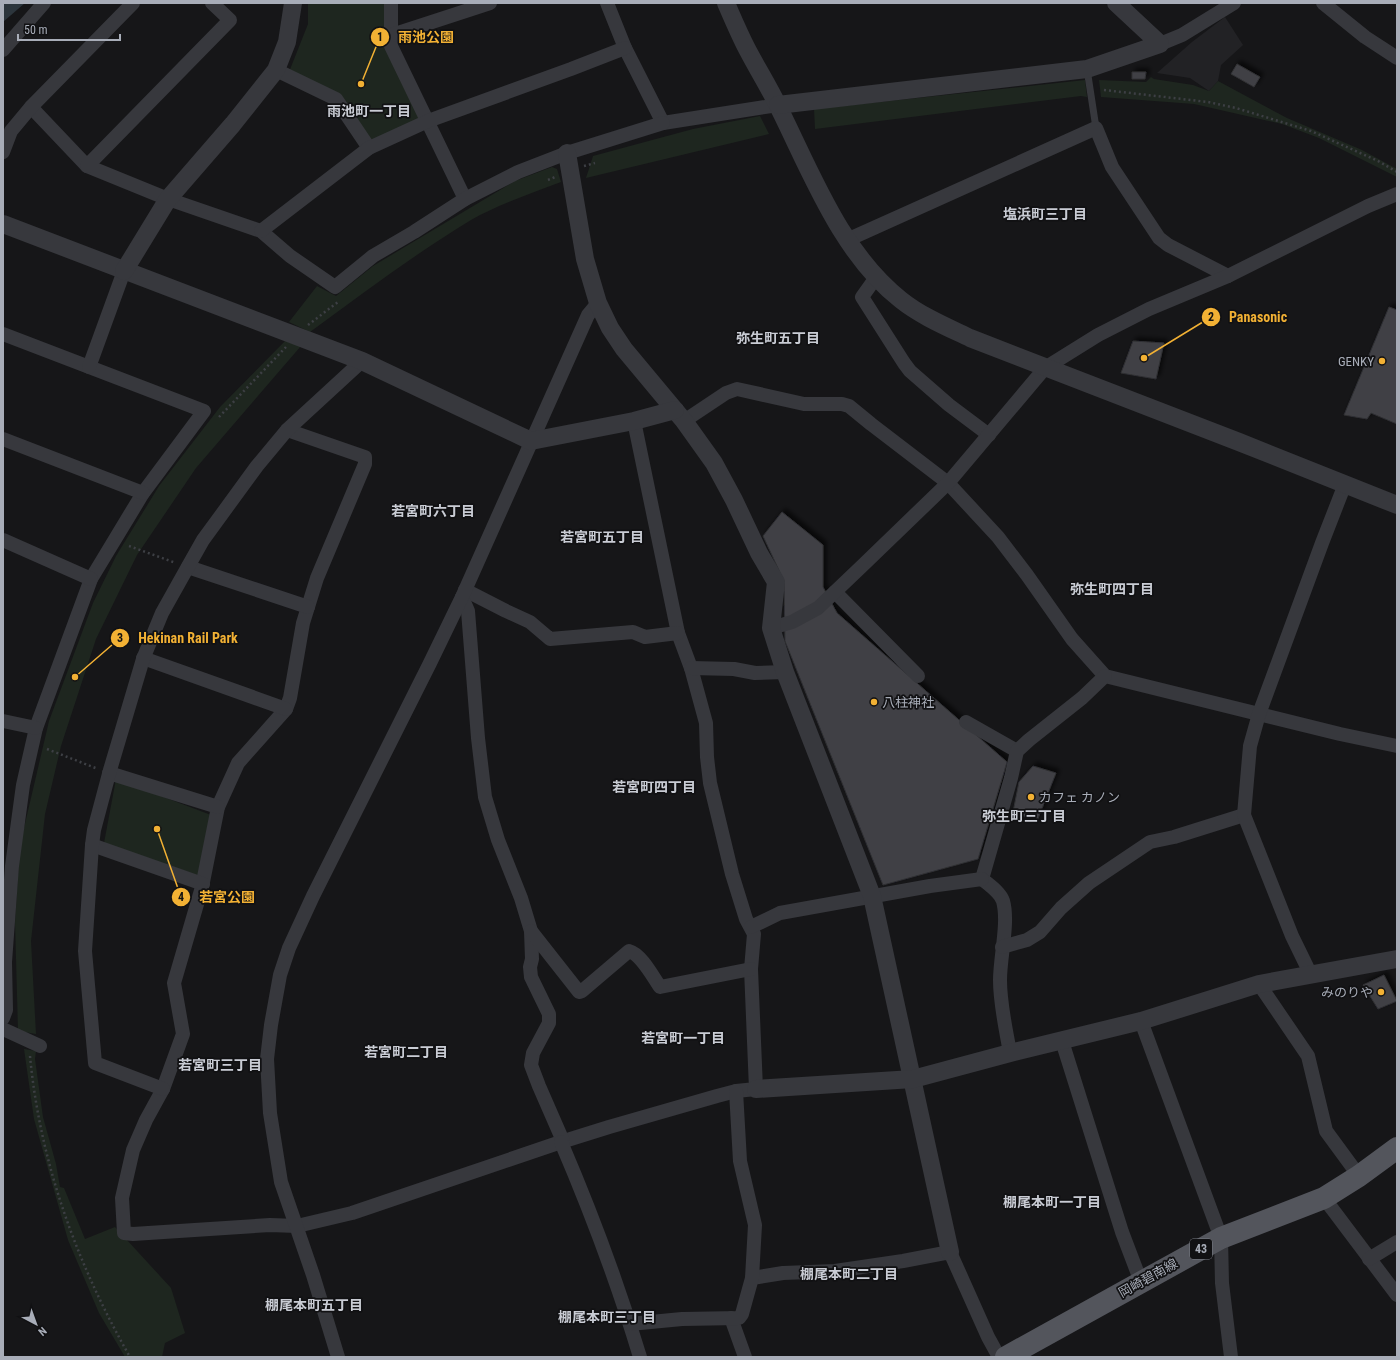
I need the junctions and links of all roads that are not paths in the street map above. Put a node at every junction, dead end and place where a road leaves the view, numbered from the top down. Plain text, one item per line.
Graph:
1 (44, 3) edge
2 (133, 3) edge
3 (212, 3) edge
4 (293, 3) edge
5 (391, 3) edge
6 (490, 3) edge
7 (607, 3) edge
8 (726, 3) edge
9 (1116, 3) edge
10 (1323, 3) edge
11 (1227, 5) edge
12 (392, 35) junction
13 (1160, 44) junction
14 (624, 48) junction
15 (3, 50) edge
16 (1397, 58) edge
17 (1087, 69) junction
18 (276, 70) junction
19 (778, 105) junction
20 (31, 107) junction
21 (428, 121) junction
22 (663, 123) junction
23 (1096, 128) junction
24 (368, 148) junction
25 (3, 152) edge
26 (567, 153) junction
27 (87, 166) junction
28 (1397, 194) edge
29 (168, 199) junction
30 (465, 199) junction
31 (3, 224) edge
32 (261, 231) junction
33 (847, 240) junction
34 (124, 271) junction
35 (877, 276) junction
36 (1228, 276) junction
37 (598, 303) junction
38 (3, 334) edge
39 (362, 361) junction
40 (89, 367) junction
41 (1045, 368) junction
42 (680, 415) junction
43 (634, 421) junction
44 (288, 430) junction
45 (989, 435) junction
46 (3, 439) edge
47 (531, 441) junction
48 (948, 483) junction
49 (1345, 484) junction
50 (143, 493) junction
51 (1397, 505) edge
52 (3, 540) edge
53 (188, 567) junction
54 (91, 579) junction
55 (835, 592) junction
56 (463, 593) junction
57 (308, 607) junction
58 (771, 628) junction
59 (678, 633) junction
60 (143, 658) junction
61 (691, 668) junction
62 (786, 672) junction
63 (918, 676) dead end
64 (1106, 676) junction
65 (286, 709) junction
66 (1259, 714) junction
67 (3, 721) edge
68 (966, 722) dead end
69 (36, 728) junction
70 (1397, 746) edge
71 (1017, 751) junction
72 (109, 773) junction
73 (218, 808) junction
74 (1244, 815) junction
75 (92, 845) junction
76 (982, 879) junction
77 (202, 884) junction
78 (872, 896) junction
79 (751, 927) junction
80 (531, 931) junction
81 (1002, 947) junction
82 (1397, 959) edge
83 (752, 969) junction
84 (1311, 975) junction
85 (1259, 984) junction
86 (3, 1018) edge
87 (1141, 1021) junction
88 (3, 1029) edge
89 (1062, 1041) junction
90 (35, 1050) road end
91 (1010, 1053) junction
92 (913, 1079) junction
93 (163, 1089) junction
94 (756, 1090) junction
95 (736, 1091) junction
96 (562, 1142) junction
97 (1397, 1148) edge
98 (1359, 1176) junction
99 (1324, 1198) junction
100 (296, 1226) junction
101 (1221, 1238) junction
102 (1397, 1242) edge
103 (950, 1252) junction
104 (1369, 1259) junction
105 (752, 1278) junction
106 (1141, 1282) junction
107 (1397, 1295) edge
108 (731, 1318) junction
109 (630, 1324) junction
110 (338, 1357) edge
111 (640, 1357) edge
112 (745, 1357) edge
113 (999, 1357) edge
114 (1006, 1357) edge
115 (1231, 1357) edge

1 - 15 street
2 - 20 street
3 - 27 street
4 - 18 street
5 - 12 street
6 - 12 street
7 - 14 street
8 - 19 street
9 - 13 street
10 - 16 street
11 - 13 street
12 - 21 street
13 - 17 street
14 - 21 street
14 - 22 street
17 - 19 street
17 - 23 lane
18 - 24 street
18 - 29 street
19 - 22 street
19 - 33 street
20 - 25 street
20 - 27 street
21 - 24 street
21 - 30 street
22 - 26 street
23 - 33 street
23 - 36 street
24 - 32 street
26 - 30 street
26 - 37 street
27 - 29 street
28 - 36 street
29 - 32 street
29 - 34 street
30 - 32 street
31 - 34 street
33 - 35 street
34 - 39 street
34 - 40 street
35 - 41 street
35 - 45 street
36 - 41 street
37 - 42 street
37 - 47 street
38 - 40 street
39 - 44 street
39 - 47 street
40 - 50 street
41 - 45 street
41 - 49 street
42 - 43 street
42 - 48 street
42 - 58 street
43 - 47 street
43 - 59 street
44 - 53 street
44 - 57 street
45 - 48 street
46 - 50 street
47 - 56 street
48 - 55 street
48 - 64 street
49 - 51 street
49 - 66 street
50 - 54 street
52 - 54 street
53 - 57 street
53 - 60 street
54 - 69 street
55 - 58 street
55 - 63 street
56 - 59 street
56 - 80 street
56 - 100 street
57 - 65 street
58 - 62 street
59 - 61 street
60 - 65 street
60 - 72 street
61 - 62 street
61 - 79 street
62 - 78 street
64 - 66 street
64 - 71 street
65 - 73 street
66 - 70 street
66 - 74 street
67 - 69 street
68 - 71 street
69 - 86 street
71 - 76 street
72 - 73 street
72 - 75 street
73 - 77 street
74 - 81 street
74 - 84 street
75 - 77 street
75 - 93 street
76 - 78 street
76 - 81 street
77 - 93 street
78 - 79 street
78 - 92 street
79 - 83 street
80 - 83 street
80 - 96 street
81 - 91 street
82 - 84 street
83 - 94 street
84 - 85 street
85 - 87 street
85 - 98 street
87 - 89 street
87 - 101 street
88 - 90 street
89 - 91 street
89 - 106 street
91 - 92 street
92 - 94 street
92 - 103 street
93 - 100 street
94 - 95 street
95 - 96 street
95 - 105 street
96 - 100 street
96 - 109 street
97 - 98 main road, 岡崎碧南線 / 43
98 - 99 main road, 岡崎碧南線 / 43
99 - 101 main road, 岡崎碧南線 / 43
99 - 104 street
100 - 110 street
101 - 106 main road, 岡崎碧南線 / 43
101 - 115 street
102 - 104 street
103 - 105 street
103 - 113 street
104 - 107 street
105 - 108 street
106 - 114 main road, 岡崎碧南線 / 43
108 - 109 street
108 - 112 street
109 - 111 street

